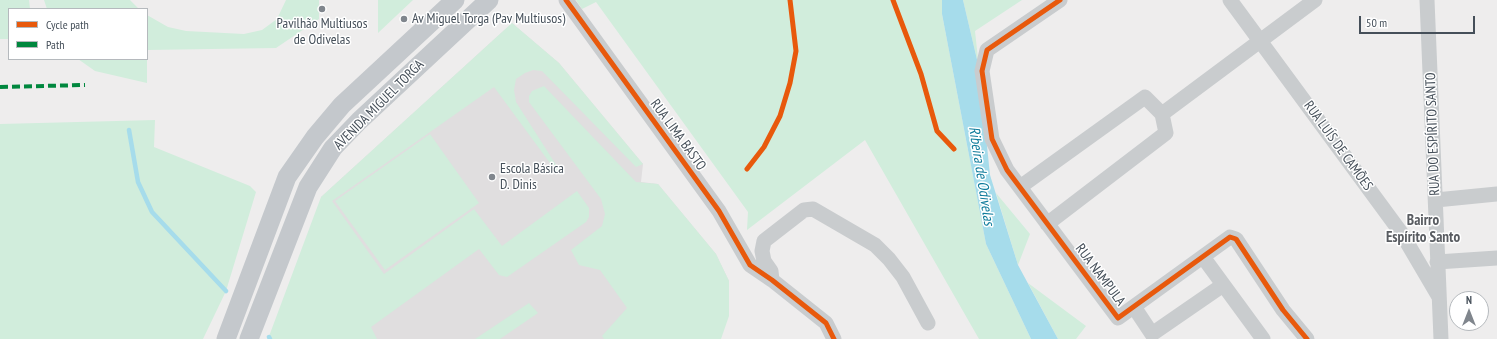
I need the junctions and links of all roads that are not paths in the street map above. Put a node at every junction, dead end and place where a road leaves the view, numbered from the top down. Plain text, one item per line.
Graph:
1 (454, 0) edge
2 (489, 0) edge
3 (566, 0) edge
4 (1060, 0) edge
5 (1230, 0) edge
6 (1315, 0) edge
7 (1427, 0) edge
8 (1260, 41) junction
9 (1162, 114) junction
10 (1020, 187) junction
11 (1497, 194) edge
12 (1436, 200) junction
13 (1047, 224) junction
14 (1203, 257) junction
15 (1497, 258) edge
16 (1437, 262) junction
17 (772, 280) junction
18 (1223, 285) junction
19 (1439, 297) junction
20 (1134, 308) junction
21 (928, 323) dead end
22 (226, 339) edge
23 (249, 339) edge
24 (834, 339) edge
25 (1263, 339) edge
26 (1307, 339) edge
27 (1441, 339) edge

1 - 22 main road, AVENIDA MIGUEL TORGA
2 - 23 main road, AVENIDA MIGUEL TORGA
3 - 17 street, RUA LIMA BASTO
4 - 10 street, RUA NAMPULA
5 - 8 street, RUA LUÍS DE CAMÕES
6 - 8 street
7 - 12 street, RUA DO ESPÍRITO SANTO
8 - 9 street
8 - 19 street, RUA LUÍS DE CAMÕES
9 - 10 street
9 - 13 street
10 - 13 street, RUA NAMPULA
11 - 12 street
12 - 16 street, RUA DO ESPÍRITO SANTO
13 - 20 street, RUA NAMPULA
14 - 18 street
14 - 20 street, RUA NAMPULA
14 - 26 street, RUA NAMPULA
15 - 16 street
16 - 19 street, RUA DO ESPÍRITO SANTO
17 - 21 street
17 - 24 street, RUA LIMA BASTO
18 - 20 street, RUA NAMPULA
18 - 25 street
19 - 27 street, RUA DO ESPÍRITO SANTO

